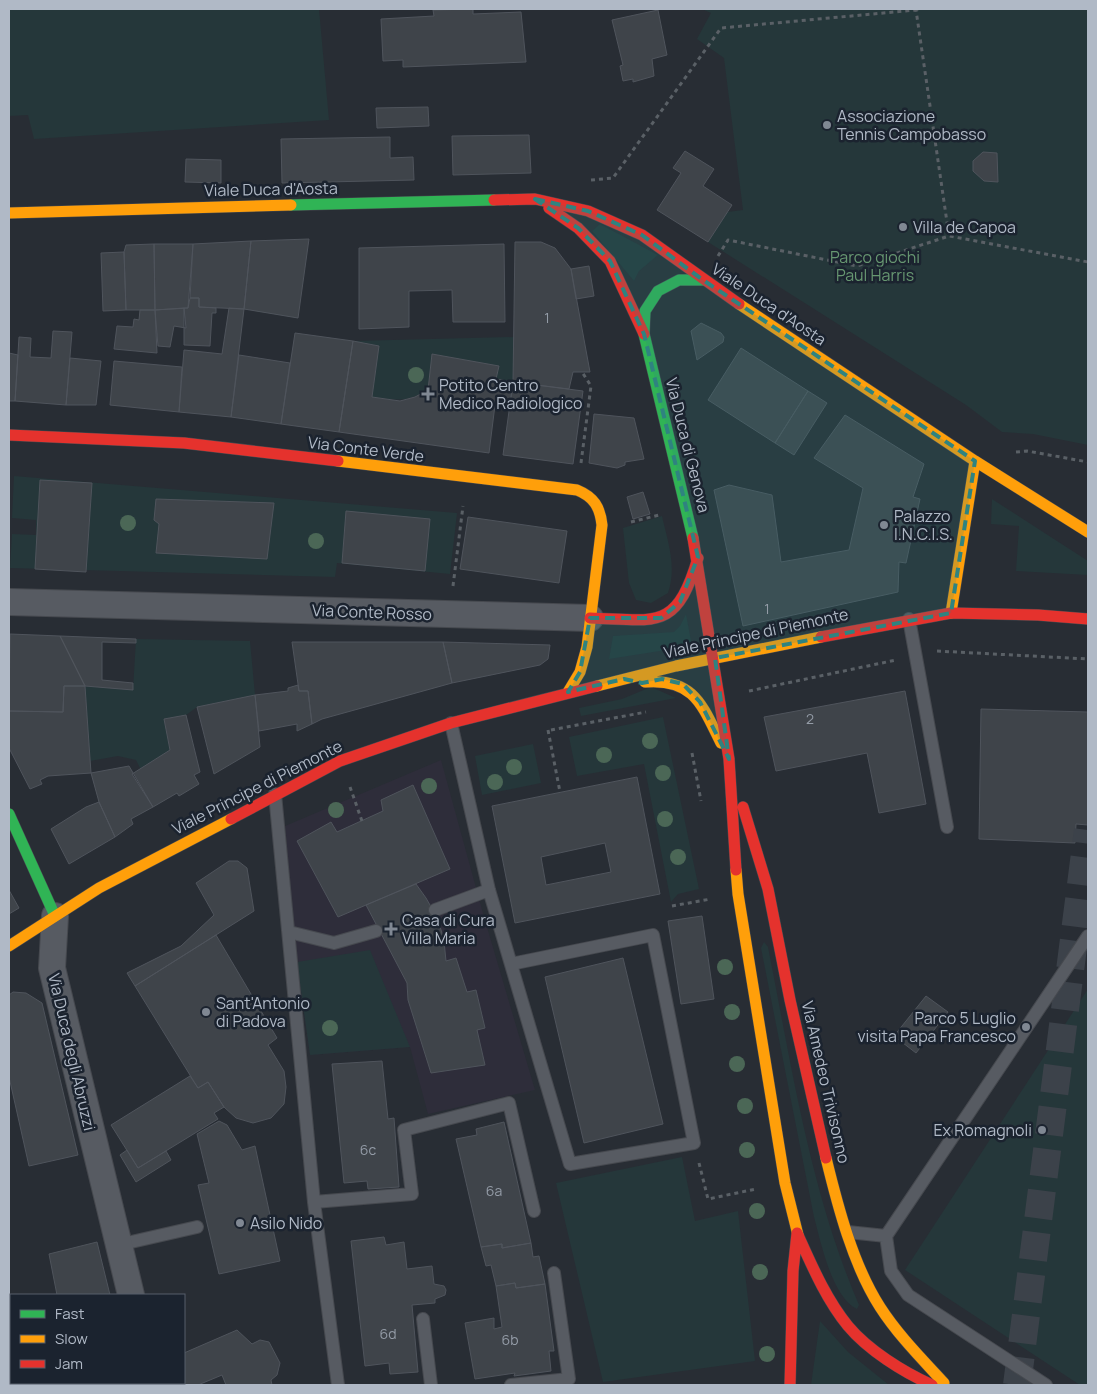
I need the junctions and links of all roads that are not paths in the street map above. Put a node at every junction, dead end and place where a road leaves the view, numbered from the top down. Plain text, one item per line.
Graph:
1 (535, 199) junction
2 (9, 212) edge
3 (703, 280) junction
4 (644, 334) junction
5 (9, 435) edge
6 (975, 461) junction
7 (1088, 532) edge
8 (698, 557) junction
9 (9, 602) edge
10 (951, 613) junction
11 (590, 618) junction
12 (909, 618) junction
13 (1088, 619) edge
14 (715, 658) junction
15 (624, 679) junction
16 (568, 692) junction
17 (451, 722) junction
18 (729, 759) junction
19 (275, 794) junction
20 (9, 814) edge
21 (947, 827) dead end
22 (488, 890) junction
23 (435, 910) dead end
24 (55, 916) junction
25 (376, 931) dead end
26 (289, 932) junction
27 (1088, 937) edge
28 (9, 946) edge
29 (511, 964) junction
30 (314, 1202) junction
31 (534, 1211) dead end
32 (197, 1227) dead end
33 (848, 1232) junction
34 (797, 1233) junction
35 (886, 1236) junction
36 (118, 1245) junction
37 (554, 1273) dead end
38 (131, 1294) edge
39 (423, 1318) dead end
40 (791, 1345) junction
41 (338, 1385) edge
42 (431, 1385) edge
43 (511, 1385) edge
44 (780, 1385) edge
45 (790, 1385) edge
46 (932, 1385) edge
47 (947, 1385) edge
48 (1046, 1385) edge

1 - 2 main road, Viale Duca d'Aosta
1 - 3 main road, Viale Duca d'Aosta
1 - 4 main road
3 - 4 main road, Via Duca di Genova
3 - 6 main road, Viale Duca d'Aosta
4 - 8 main road, Via Duca di Genova
5 - 11 main road, Via Conte Verde
6 - 7 main road, Viale Duca d'Aosta
6 - 10 main road
8 - 11 main road, Via Conte Rosso
8 - 14 main road, Via Duca di Genova
9 - 11 street, Via Conte Rosso
10 - 12 main road, Viale Principe di Piemonte
10 - 13 main road, Viale Principe di Piemonte
11 - 16 main road
12 - 14 main road, Viale Principe di Piemonte
12 - 21 lane
14 - 15 main road, Viale Principe di Piemonte
14 - 18 main road, Via Amedeo Trivisonno
15 - 16 main road, Viale Principe di Piemonte
15 - 18 main road, Via Amedeo Trivisonno
16 - 17 main road, Viale Principe di Piemonte
17 - 19 main road, Viale Principe di Piemonte
17 - 22 lane
18 - 33 main road, Via Amedeo Trivisonno
18 - 34 main road, Via Amedeo Trivisonno
19 - 24 main road, Viale Principe di Piemonte
19 - 26 lane
20 - 24 main road, Via Duca degli Abruzzi
22 - 23 lane
22 - 29 lane
24 - 28 main road, Viale Principe di Piemonte
24 - 36 street, Via Duca degli Abruzzi
25 - 26 lane
26 - 30 lane
27 - 35 lane
29 - 29 lane
30 - 31 lane
30 - 41 lane
32 - 36 lane
33 - 35 lane
33 - 47 main road, Via Amedeo Trivisonno
34 - 40 main road, Via Amedeo Trivisonno
34 - 46 main road, Via Amedeo Trivisonno
35 - 48 lane
36 - 38 street, Via Duca degli Abruzzi
37 - 43 lane
39 - 42 lane
40 - 44 street
40 - 45 main road, Via Amedeo Trivisonno

